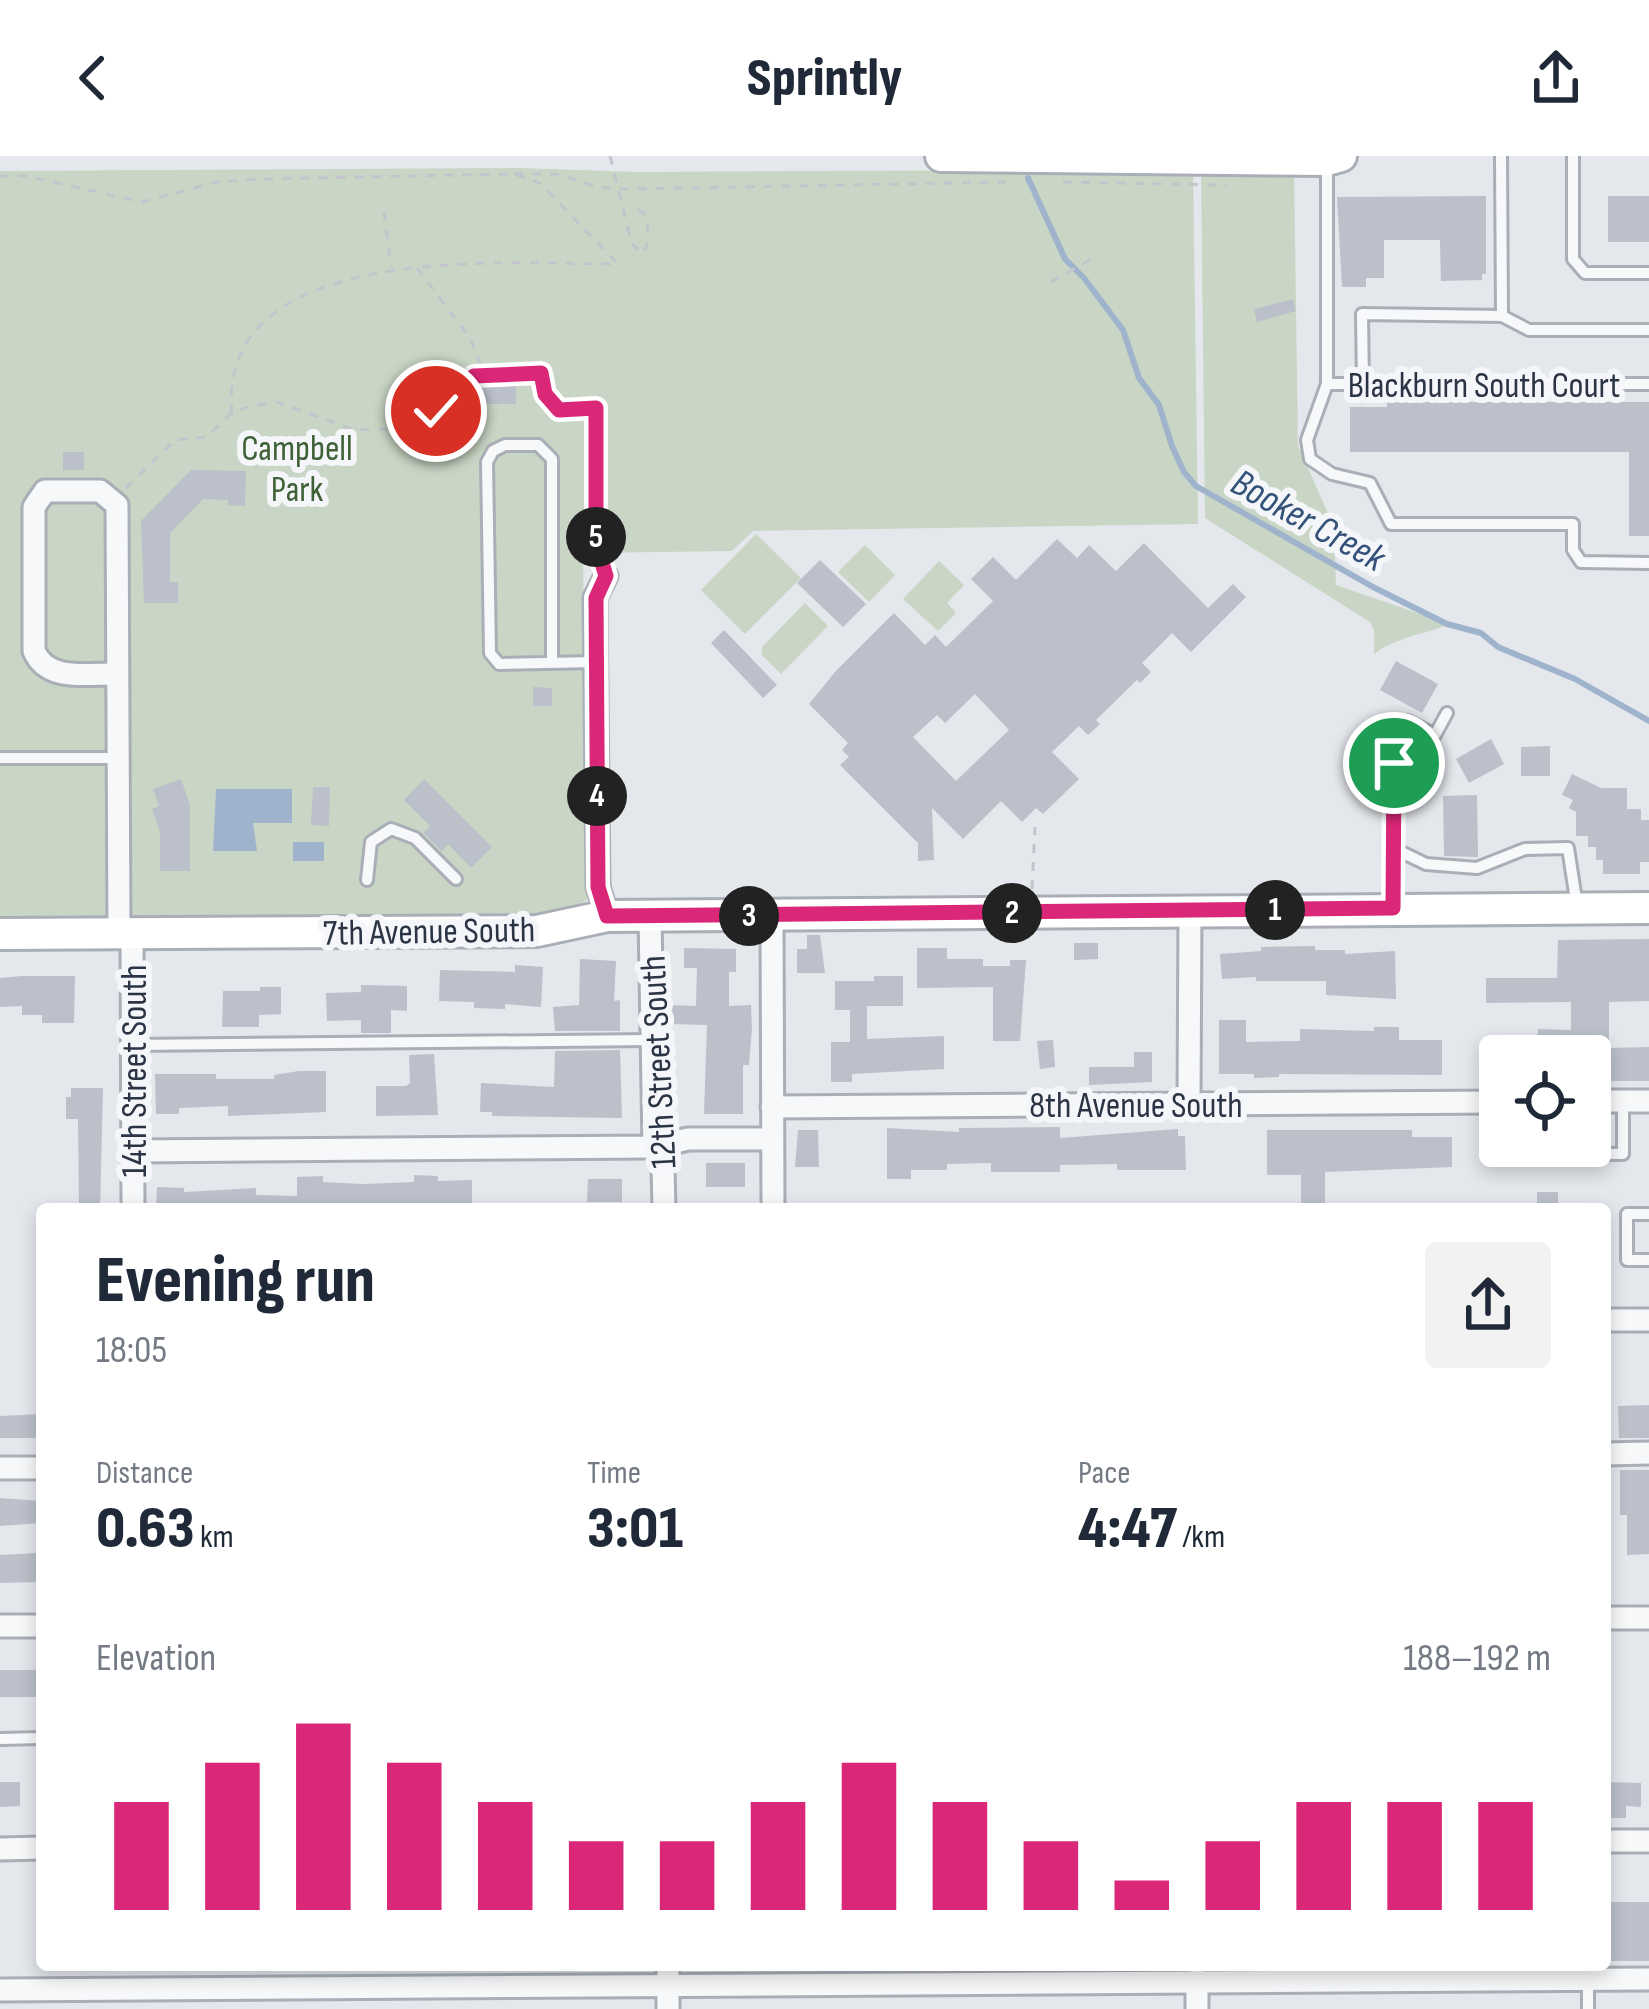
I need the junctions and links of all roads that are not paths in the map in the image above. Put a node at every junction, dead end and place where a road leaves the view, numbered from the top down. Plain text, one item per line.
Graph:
1 (941, 156) edge
2 (1501, 156) edge
3 (1574, 156) edge
4 (1334, 158) edge
5 (1649, 273) edge
6 (1502, 316) junction
7 (1649, 329) edge
8 (1327, 384) junction
9 (1363, 384) junction
10 (1649, 384) edge
11 (1649, 563) edge
12 (606, 576) road end
13 (552, 662) junction
14 (596, 662) junction
15 (118, 674) junction
16 (1447, 712) dead end
17 (0, 758) edge
18 (119, 758) junction
19 (1393, 848) junction
20 (456, 879) dead end
21 (367, 880) dead end
22 (1393, 908) junction
23 (1577, 908) junction
24 (1649, 908) edge
25 (1190, 911) junction
26 (607, 916) junction
27 (650, 916) junction
28 (772, 916) junction
29 (125, 933) junction
30 (0, 934) edge
31 (652, 1040) junction
32 (132, 1045) junction
33 (1611, 1101) edge
34 (1623, 1101) junction
35 (1649, 1101) edge
36 (1479, 1102) edge
37 (1189, 1103) junction
38 (772, 1107) junction
39 (772, 1138) junction
40 (654, 1147) junction
41 (133, 1151) junction
42 (1611, 1154) edge
43 (133, 1203) edge
44 (664, 1203) edge
45 (773, 1203) edge
46 (1649, 1214) edge
47 (1649, 1260) edge
48 (1611, 1320) edge
49 (1649, 1320) edge
50 (1611, 1454) edge
51 (1649, 1454) edge
52 (0, 1468) edge
53 (36, 1468) edge
54 (1611, 1618) edge
55 (1649, 1618) edge
56 (0, 1626) edge
57 (36, 1626) edge
58 (0, 1738) edge
59 (36, 1738) edge
60 (1611, 1841) edge
61 (1649, 1841) edge
62 (36, 1848) edge
63 (0, 1849) edge
64 (1172, 1972) edge
65 (927, 1973) edge
66 (1576, 1974) edge
67 (668, 1975) edge
68 (134, 1977) edge
69 (1649, 1979) edge
70 (1197, 1980) junction
71 (0, 1990) edge
72 (30, 1999) edge
73 (668, 2009) edge
74 (1197, 2009) edge
75 (1588, 2009) edge

1 - 4 street
2 - 6 lane
3 - 5 lane
4 - 8 lane, Blackburn South Court
6 - 7 lane
6 - 9 lane
8 - 9 lane, Blackburn South Court
8 - 11 lane
9 - 10 lane, Blackburn South Court
12 - 14 street, 12th Street South
13 - 13 lane
13 - 14 lane
14 - 26 street, 12th Street South
15 - 15 street, 14th Street South
15 - 18 street, 14th Street South
16 - 19 lane
17 - 18 lane
18 - 29 street, 14th Street South
19 - 22 lane
19 - 23 lane
20 - 21 lane
22 - 23 street, 7th Avenue South
22 - 25 street, 7th Avenue South
23 - 24 street, 7th Avenue South
25 - 28 street, 7th Avenue South
25 - 37 street
26 - 27 street, 7th Avenue South
26 - 29 street, 7th Avenue South
27 - 28 street, 7th Avenue South
27 - 31 street, 12th Street South
28 - 38 street
29 - 30 street, 7th Avenue South
29 - 32 street, 14th Street South
31 - 32 lane
31 - 40 street, 12th Street South
32 - 41 street, 14th Street South
33 - 34 street
34 - 35 street
34 - 42 lane
36 - 37 street, 8th Avenue South
37 - 38 street, 8th Avenue South
38 - 39 street
39 - 40 street
39 - 45 street
40 - 41 street
40 - 44 street, 12th Street South
41 - 43 street, 14th Street South
46 - 47 lane
48 - 49 street
50 - 51 street
52 - 53 street
54 - 55 street
56 - 57 street
58 - 59 lane
60 - 61 street
62 - 63 street
64 - 65 street
64 - 70 street
65 - 67 street
66 - 69 street
66 - 70 street
66 - 75 lane
67 - 68 street
67 - 73 street
68 - 72 street
70 - 74 street
71 - 72 street

